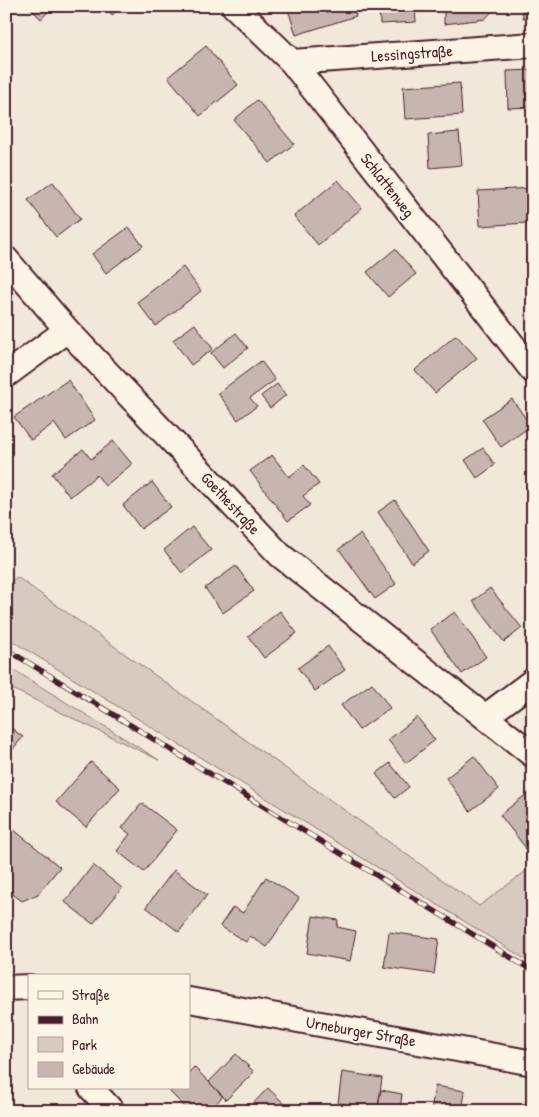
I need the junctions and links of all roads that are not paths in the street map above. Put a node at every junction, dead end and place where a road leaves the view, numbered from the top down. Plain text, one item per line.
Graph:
1 (234, 6) edge
2 (533, 44) edge
3 (292, 62) junction
4 (6, 259) edge
5 (67, 330) junction
6 (533, 371) edge
7 (6, 375) edge
8 (533, 681) edge
9 (485, 717) junction
10 (533, 755) edge
11 (28, 987) edge
12 (6, 988) edge
13 (190, 1000) edge
14 (533, 1062) edge
15 (93, 1090) edge
16 (112, 1111) edge

1 - 3 street, Schlattenweg
2 - 3 street, Lessingstraße
3 - 6 street, Schlattenweg
4 - 5 street, Goethestraße
5 - 7 street
5 - 9 street, Goethestraße
8 - 9 street
9 - 10 street, Goethestraße
11 - 12 street
13 - 14 street, Urneburger Straße
15 - 16 street

